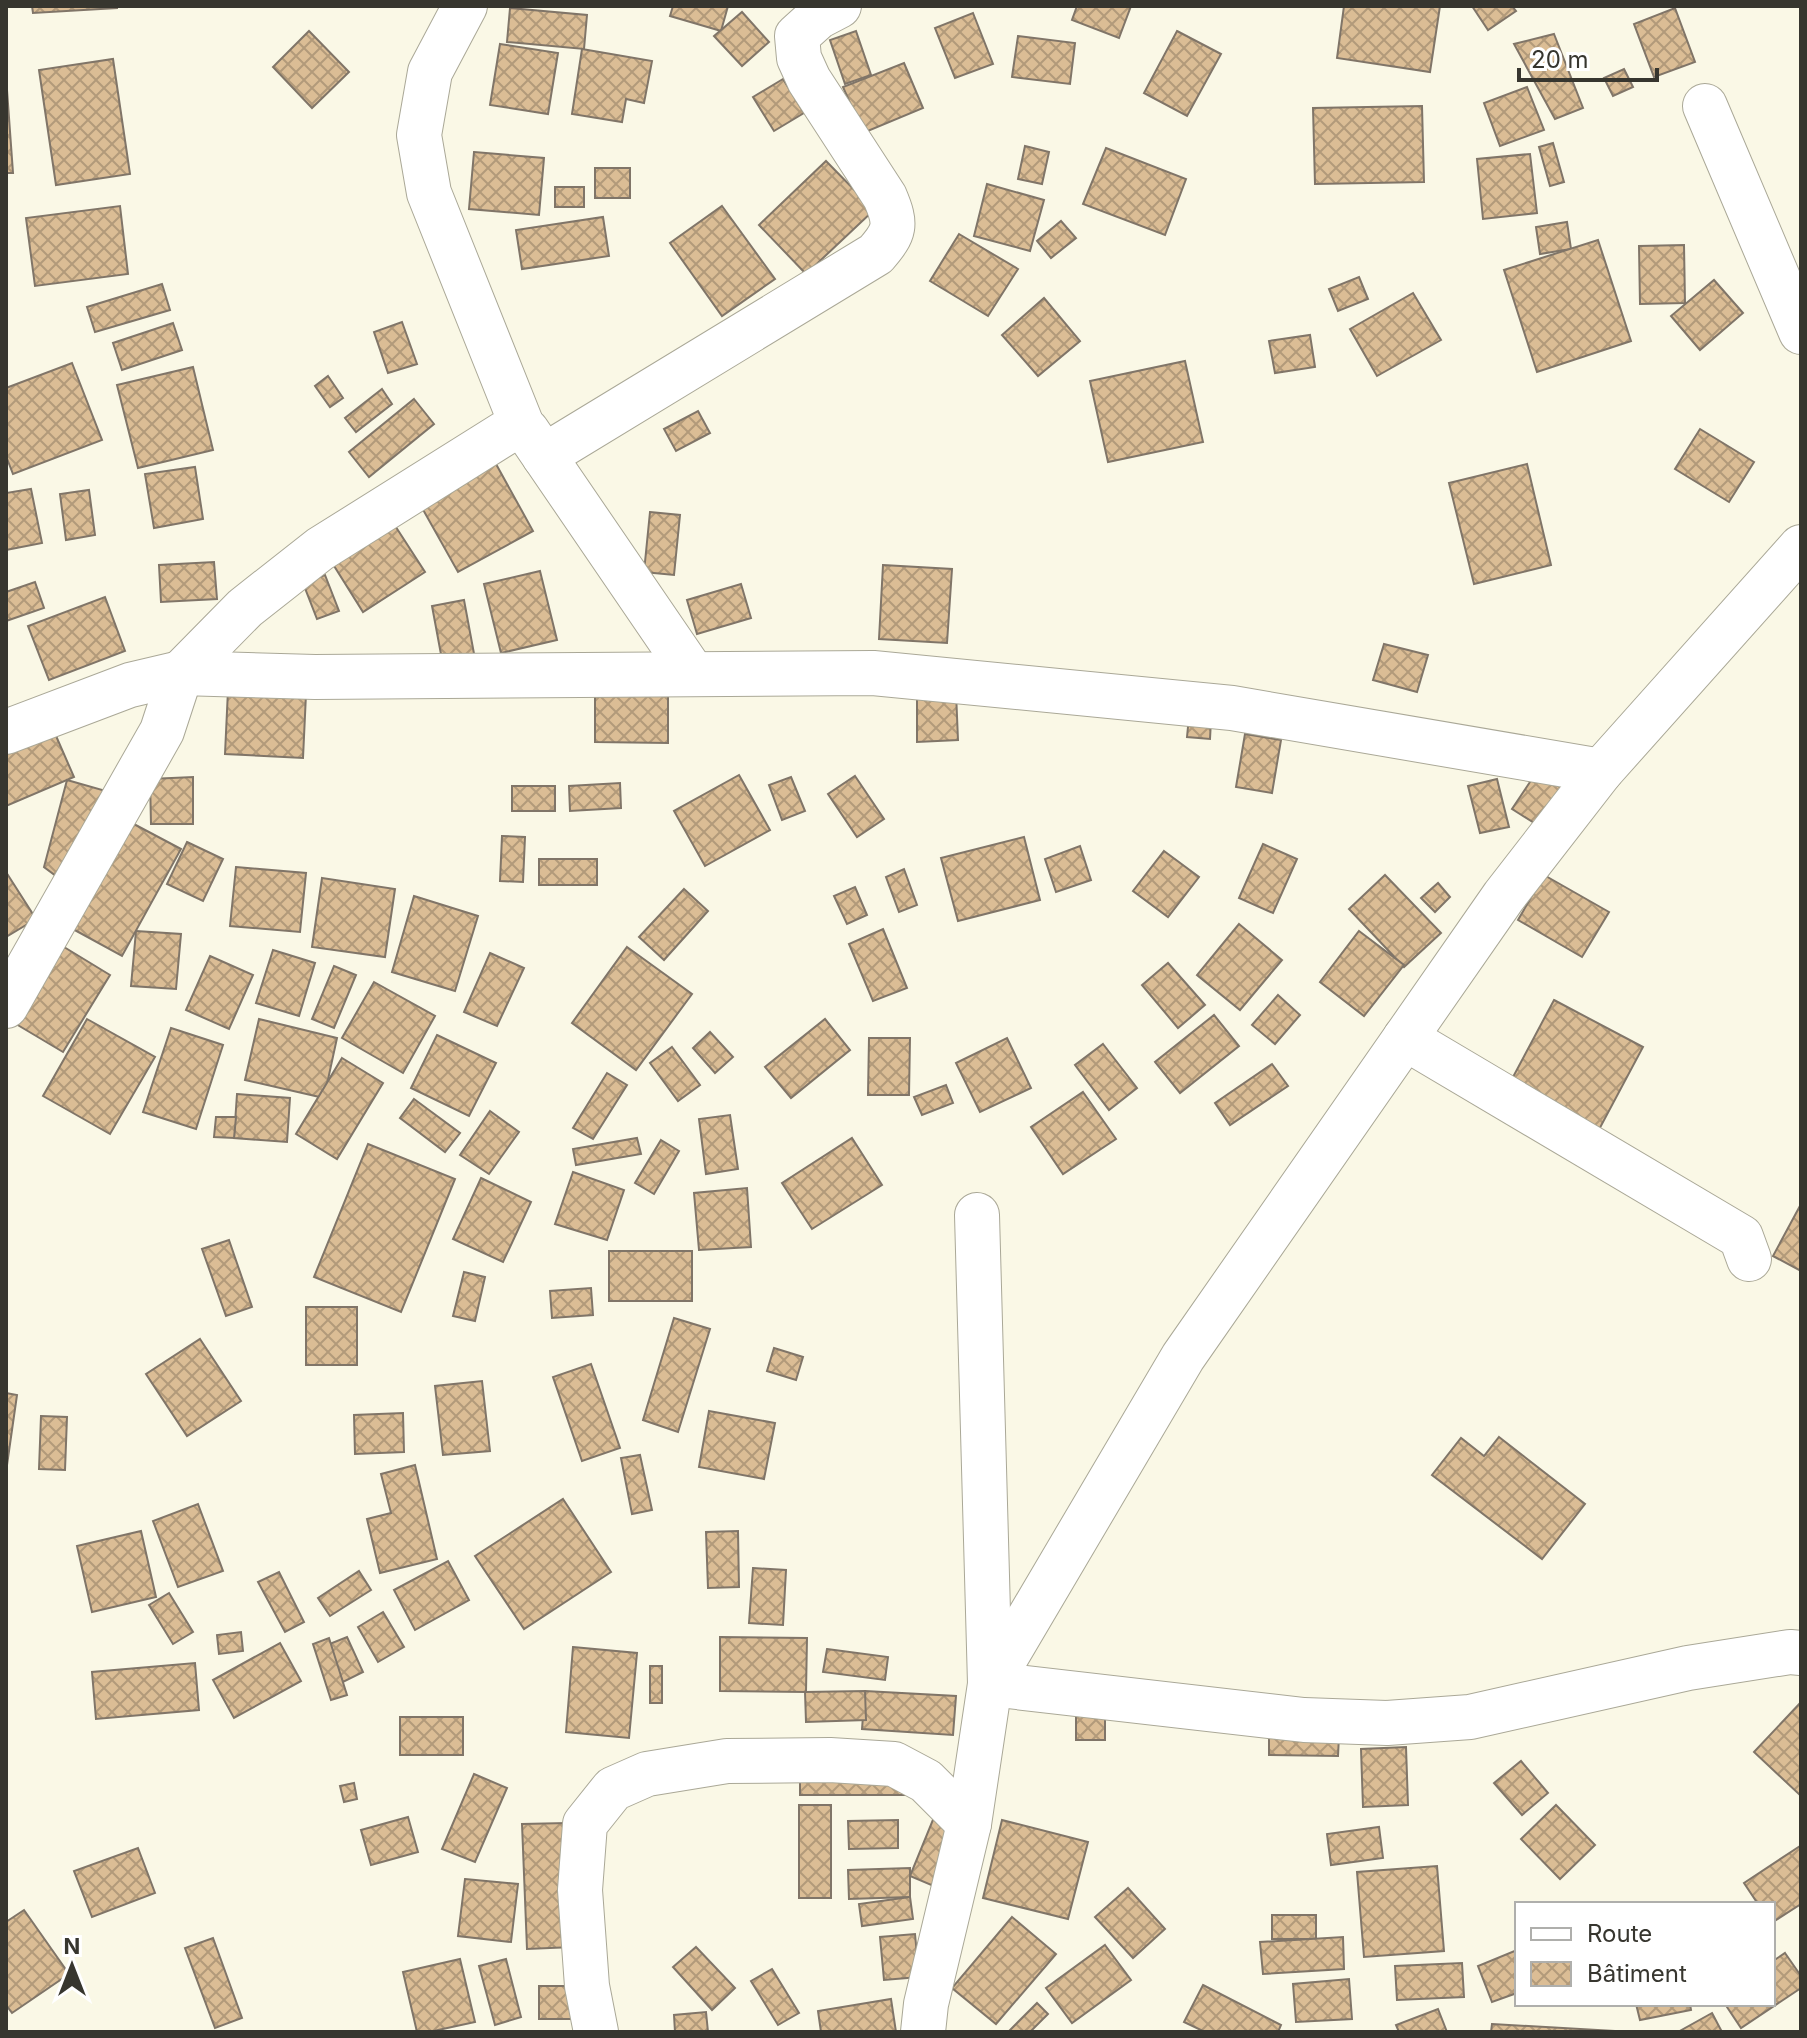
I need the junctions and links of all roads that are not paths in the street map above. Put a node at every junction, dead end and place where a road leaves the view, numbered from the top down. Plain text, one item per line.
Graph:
1 (465, 6) edge
2 (839, 6) edge
3 (1705, 106) dead end
4 (1801, 332) edge
5 (533, 440) junction
6 (1801, 547) edge
7 (181, 673) junction
8 (693, 674) junction
9 (6, 732) edge
10 (1601, 771) junction
11 (6, 1006) edge
12 (1405, 1038) junction
13 (977, 1215) dead end
14 (1749, 1259) dead end
15 (1801, 1653) edge
16 (990, 1684) junction
17 (969, 1824) junction
18 (596, 2032) edge
19 (923, 2032) edge

1 - 5 street
2 - 5 street
3 - 4 street
5 - 7 street
5 - 8 street
6 - 10 street
7 - 8 street
7 - 9 street
7 - 11 street
8 - 10 street
10 - 12 street
12 - 14 street
12 - 16 street
13 - 16 street
15 - 16 street
16 - 17 street
17 - 18 street
17 - 19 street

